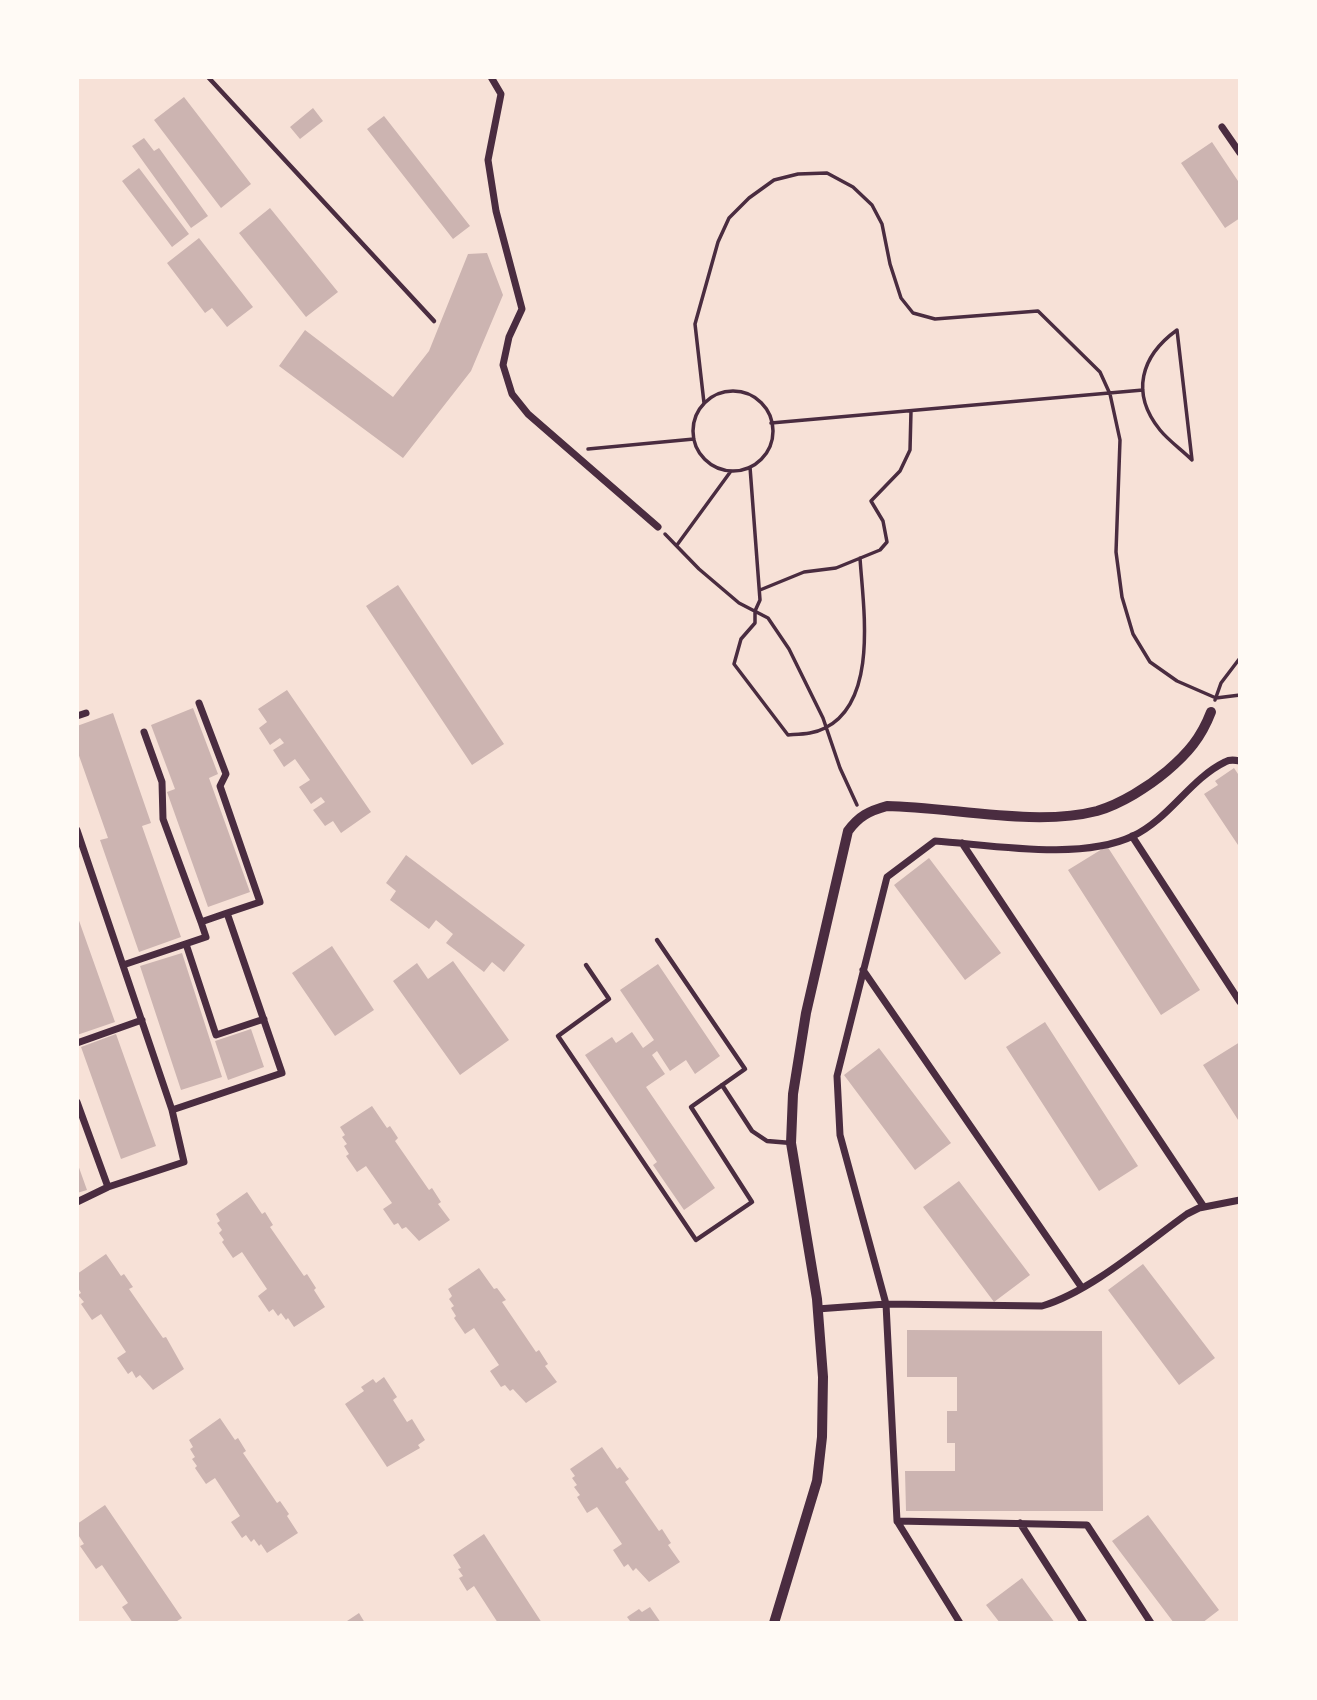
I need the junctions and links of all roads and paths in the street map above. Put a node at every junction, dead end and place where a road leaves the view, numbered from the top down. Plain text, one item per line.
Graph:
1 (208, 77) edge
2 (491, 77) edge
3 (1222, 127) dead end
4 (1240, 153) edge
5 (434, 321) dead end
6 (1143, 390) junction
7 (1110, 394) junction
8 (704, 403) junction
9 (911, 411) junction
10 (771, 423) junction
11 (694, 439) junction
12 (570, 451) junction
13 (750, 467) junction
14 (731, 471) junction
15 (658, 527) joint
16 (676, 546) junction
17 (860, 558) junction
18 (760, 590) junction
19 (755, 611) junction
20 (1240, 658) edge
21 (1240, 695) edge
22 (1216, 698) junction
23 (199, 703) dead end
24 (1211, 712) joint
25 (86, 713) dead end
26 (77, 716) edge
27 (827, 728) junction
28 (145, 732) dead end
29 (1240, 761) edge
30 (864, 814) junction
31 (78, 833) edge
32 (1132, 836) junction
33 (962, 843) junction
34 (227, 913) junction
35 (201, 922) junction
36 (657, 940) dead end
37 (186, 944) junction
38 (123, 965) junction
39 (586, 965) dead end
40 (863, 970) junction
41 (1240, 1002) edge
42 (264, 1019) junction
43 (142, 1020) junction
44 (77, 1043) edge
45 (722, 1085) junction
46 (77, 1102) edge
47 (172, 1110) junction
48 (791, 1143) junction
49 (108, 1187) junction
50 (1240, 1200) edge
51 (77, 1202) edge
52 (1205, 1207) junction
53 (1082, 1288) junction
54 (886, 1304) junction
55 (817, 1309) junction
56 (897, 1521) junction
57 (1020, 1523) junction
58 (775, 1623) edge
59 (960, 1623) edge
60 (1084, 1623) edge
61 (1151, 1623) edge

1 - 5 lane
2 - 12 street
3 - 4 street
6 - 6 path
6 - 7 path
7 - 8 path
7 - 9 path
7 - 22 path
8 - 10 path
8 - 11 path
9 - 10 path
9 - 17 path
10 - 13 path
11 - 12 path
11 - 14 path
12 - 15 street
13 - 14 path
13 - 18 path
14 - 16 path
15 - 16 path
16 - 19 path
17 - 18 path
17 - 27 path
18 - 19 path
19 - 27 path
19 - 27 path
20 - 22 path
21 - 22 path
22 - 24 path
23 - 34 street
24 - 30 street
25 - 26 street
27 - 30 path
28 - 35 street
29 - 32 street
30 - 48 street
31 - 38 street
32 - 33 street
32 - 41 street
33 - 40 street
33 - 52 street
34 - 35 street
34 - 42 street
35 - 37 street
36 - 45 lane
37 - 38 street
37 - 42 street
38 - 43 street
39 - 45 lane
40 - 53 street
40 - 54 street
42 - 47 street
43 - 44 street
43 - 47 street
45 - 48 lane
46 - 49 street
47 - 49 street
48 - 55 street
49 - 51 street
50 - 52 street
52 - 53 street
53 - 54 street
54 - 55 street
54 - 56 street
55 - 58 street
56 - 57 street
56 - 59 street
57 - 60 street
57 - 61 street

